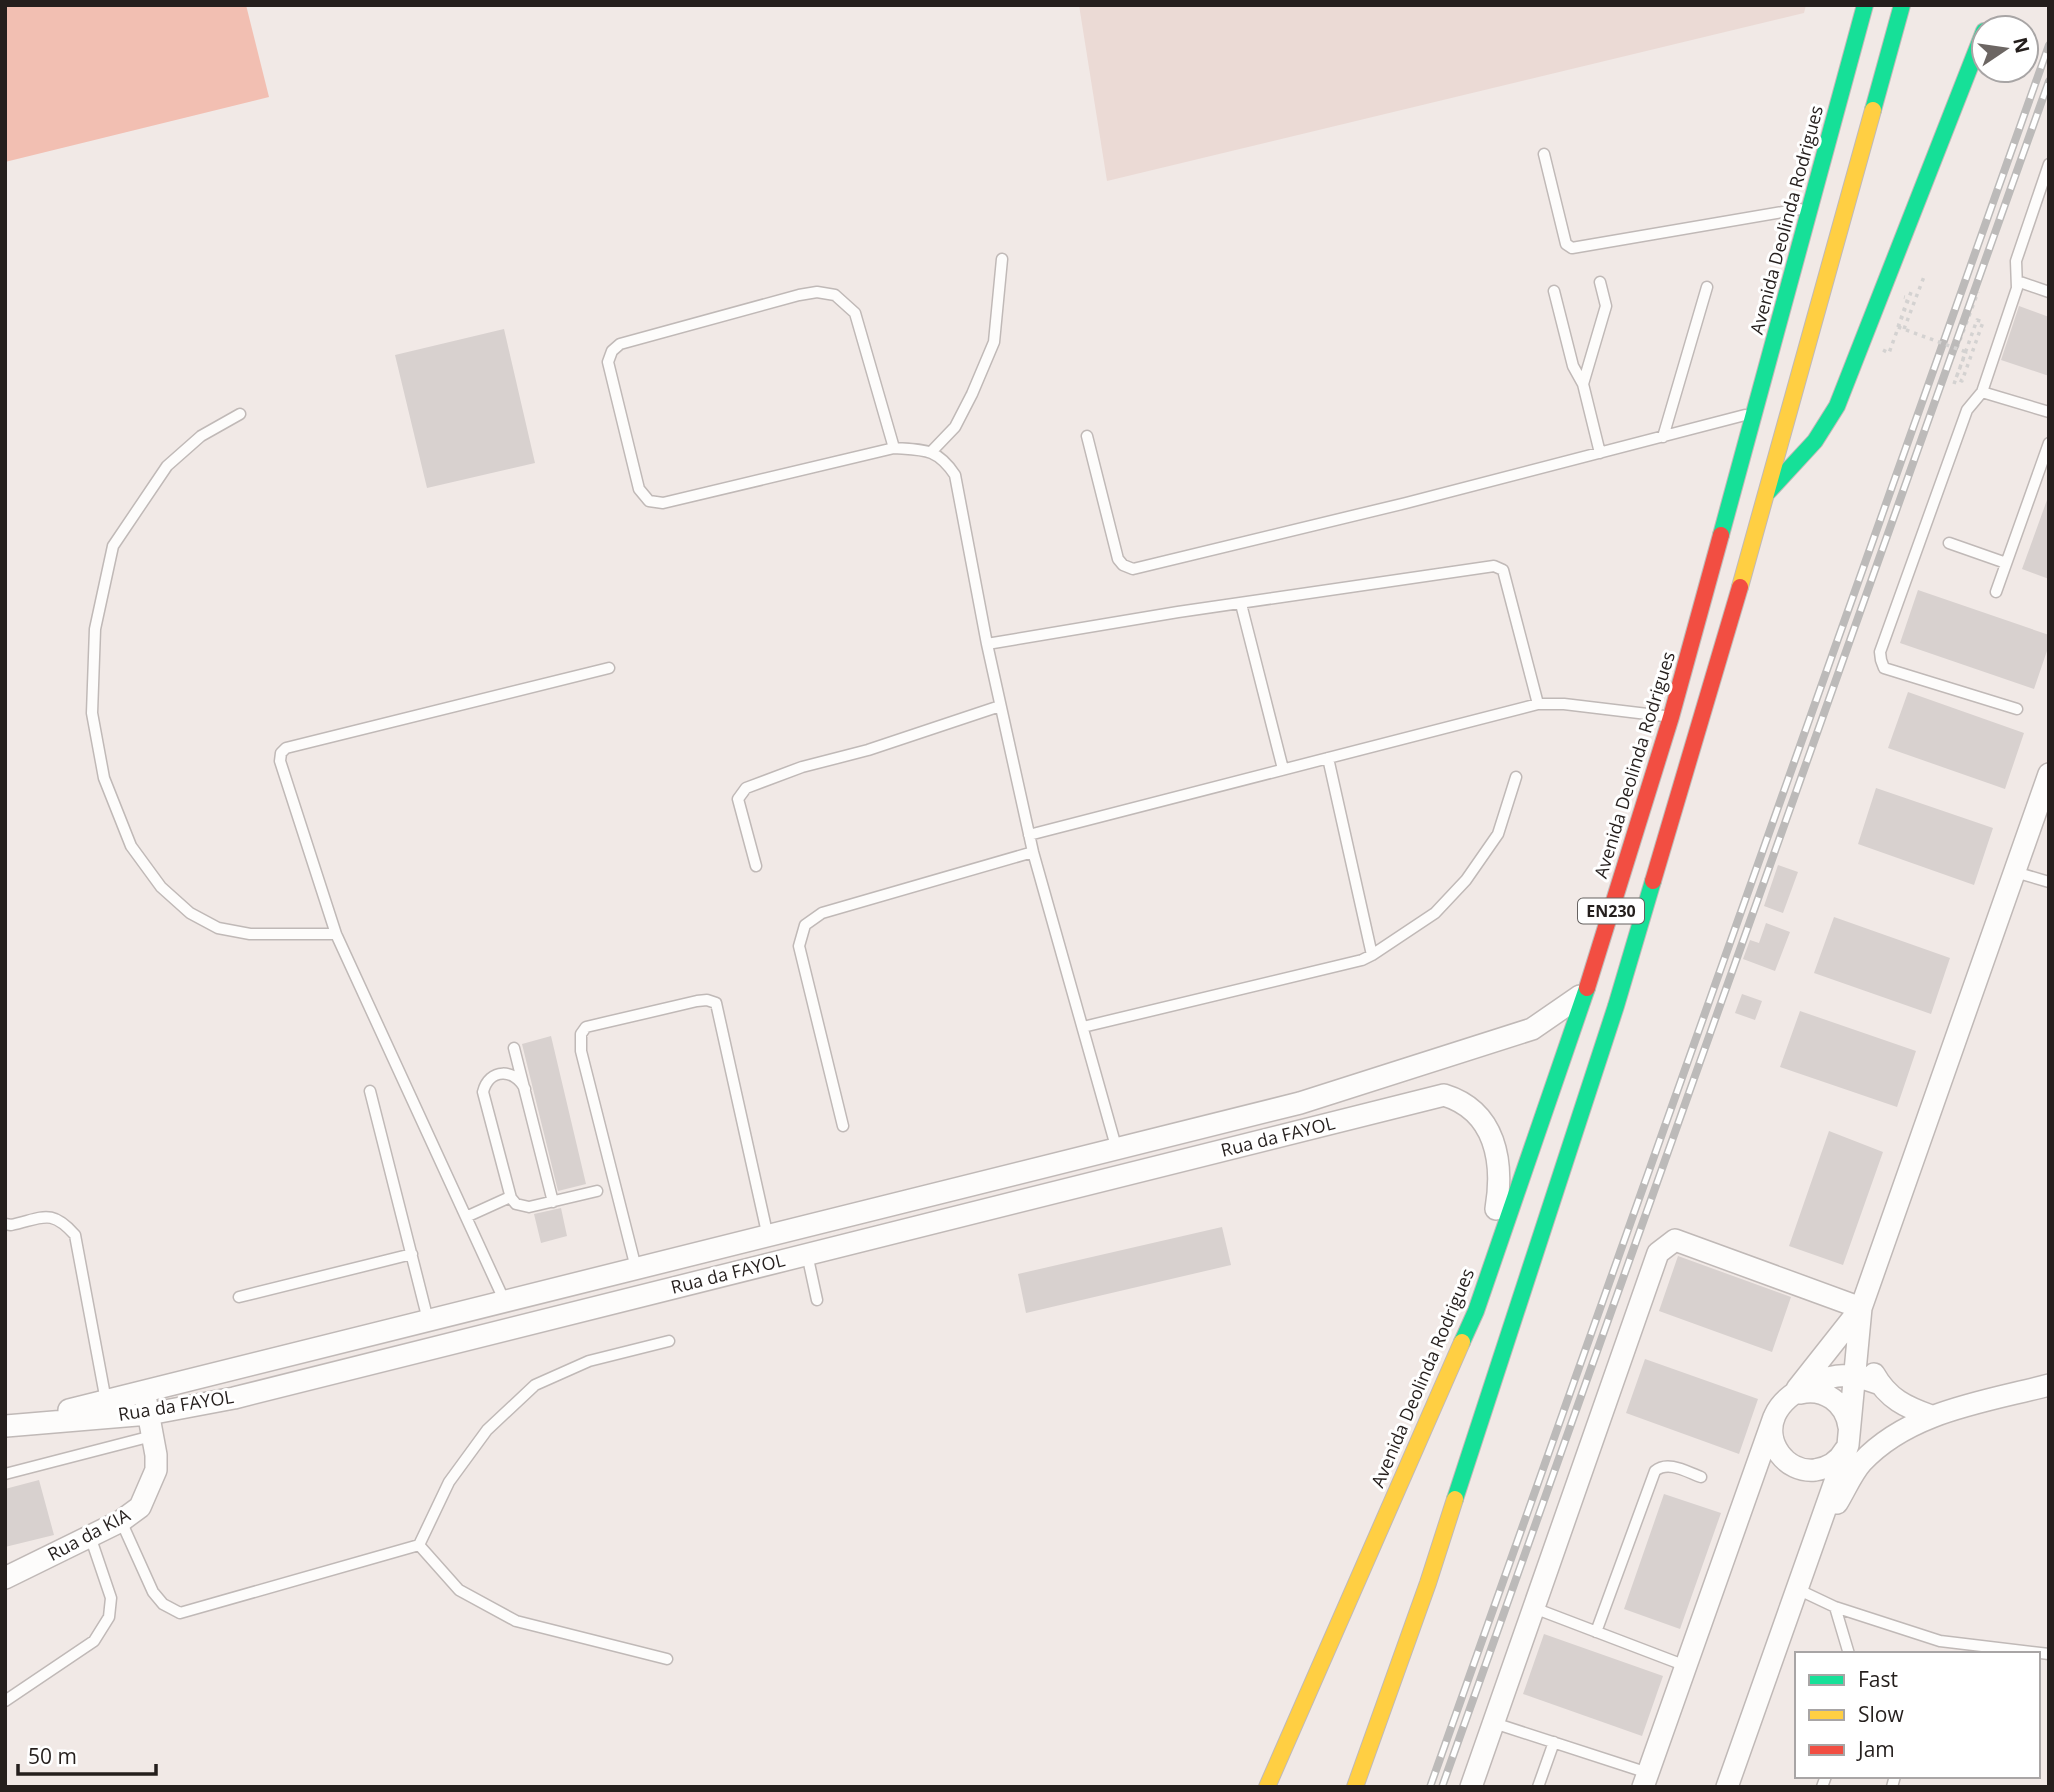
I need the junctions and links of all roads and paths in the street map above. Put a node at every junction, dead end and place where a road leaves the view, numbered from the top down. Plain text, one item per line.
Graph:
1 (1865, 5) edge
2 (1902, 5) edge
3 (1970, 66) edge
4 (1544, 154) dead end
5 (2049, 163) edge
6 (1810, 208) junction
7 (1002, 259) dead end
8 (1926, 274) dead end
9 (2017, 281) junction
10 (1600, 282) dead end
11 (1707, 287) dead end
12 (1554, 291) dead end
13 (1978, 292) dead end
14 (2049, 292) edge
15 (1898, 327) dead end
16 (1904, 329) junction
17 (1957, 348) junction
18 (1583, 384) junction
19 (1954, 384) dead end
20 (1982, 392) junction
21 (2049, 412) edge
22 (1754, 413) junction
23 (240, 414) dead end
24 (1087, 436) dead end
25 (1663, 437) junction
26 (2049, 443) edge
27 (894, 448) junction
28 (932, 451) junction
29 (1600, 453) junction
30 (1768, 492) junction
31 (1949, 543) dead end
32 (2006, 563) junction
33 (1996, 592) dead end
34 (1241, 604) junction
35 (987, 643) junction
36 (609, 668) dead end
37 (1538, 704) junction
38 (1000, 706) junction
39 (2017, 709) dead end
40 (1671, 717) junction
41 (1328, 758) junction
42 (1283, 769) junction
43 (2049, 774) edge
44 (1516, 777) dead end
45 (1030, 835) junction
46 (1033, 852) junction
47 (756, 866) dead end
48 (2015, 873) junction
49 (2049, 882) edge
50 (336, 934) junction
51 (1372, 956) junction
52 (1585, 993) junction
53 (1083, 1027) junction
54 (514, 1048) dead end
55 (525, 1089) junction
56 (370, 1091) dead end
57 (844, 1126) dead end
58 (1117, 1150) junction
59 (597, 1191) dead end
60 (510, 1197) junction
61 (554, 1202) junction
62 (466, 1217) junction
63 (5, 1224) edge
64 (768, 1237) junction
65 (412, 1254) junction
66 (807, 1254) junction
67 (635, 1268) junction
68 (239, 1297) dead end
69 (817, 1300) dead end
70 (505, 1301) junction
71 (1861, 1308) junction
72 (1476, 1311) junction
73 (428, 1320) junction
74 (669, 1340) dead end
75 (1853, 1376) junction
76 (1880, 1384) junction
77 (2049, 1385) edge
78 (145, 1392) junction
79 (1791, 1396) junction
80 (106, 1401) junction
81 (149, 1414) junction
82 (1931, 1416) junction
83 (1774, 1417) junction
84 (6, 1426) edge
85 (152, 1436) junction
86 (1849, 1438) junction
87 (5, 1474) edge
88 (1701, 1477) dead end
89 (121, 1521) junction
90 (90, 1536) junction
91 (1813, 1542) junction
92 (419, 1545) junction
93 (5, 1578) edge
94 (1797, 1589) junction
95 (1835, 1607) junction
96 (1534, 1608) junction
97 (1596, 1632) junction
98 (1940, 1642) junction
99 (1848, 1652) edge
100 (1938, 1652) edge
101 (2031, 1652) edge
102 (667, 1659) dead end
103 (1686, 1665) junction
104 (5, 1701) edge
105 (1494, 1723) junction
106 (1555, 1742) junction
107 (1646, 1780) edge
108 (1267, 1787) edge
109 (1355, 1787) edge
110 (1471, 1787) edge
111 (1538, 1787) edge
112 (1727, 1787) edge

1 - 6 main road, Avenida Deolinda Rodrigues / EN230
2 - 30 main road, EN230
3 - 30 main road
4 - 6 lane
5 - 9 lane
6 - 22 main road, Avenida Deolinda Rodrigues / EN230
7 - 28 lane
8 - 16 path
9 - 14 lane
9 - 20 lane
10 - 18 lane
11 - 25 lane
12 - 18 lane
13 - 17 path
15 - 16 path, bridge
16 - 17 path, bridge
17 - 19 path, bridge
18 - 29 lane
20 - 21 lane
20 - 39 lane
22 - 25 lane
22 - 40 main road, Avenida Deolinda Rodrigues / EN230
23 - 50 lane
24 - 29 lane
25 - 29 lane
26 - 32 lane
27 - 27 lane
27 - 28 lane
28 - 35 lane
30 - 109 main road, EN230
31 - 32 lane
32 - 33 lane
34 - 35 lane
34 - 37 lane
34 - 42 lane
35 - 38 lane
36 - 50 lane
37 - 40 lane
37 - 41 lane
38 - 45 lane
38 - 47 lane
40 - 52 main road, Avenida Deolinda Rodrigues / EN230
41 - 42 lane
41 - 51 lane
42 - 45 lane
43 - 48 street
44 - 51 lane
45 - 46 lane
46 - 53 lane
46 - 57 lane
48 - 49 lane
48 - 71 street
50 - 62 lane
51 - 53 lane
52 - 58 street, Rua da FAYOL
52 - 72 main road, Avenida Deolinda Rodrigues / EN230
53 - 58 lane
54 - 55 lane
55 - 60 lane
55 - 61 lane
56 - 65 lane
58 - 64 street, Rua da FAYOL
59 - 61 lane
60 - 61 lane
60 - 62 lane
62 - 70 lane
63 - 80 lane
64 - 67 street, Rua da FAYOL
64 - 67 lane
65 - 68 lane
65 - 73 lane
66 - 69 lane
66 - 72 street, Rua da FAYOL
66 - 81 street, Rua da FAYOL
67 - 70 street, Rua da FAYOL
70 - 73 street, Rua da FAYOL
71 - 75 street
71 - 76 street
71 - 79 street
71 - 96 street
72 - 108 main road, Avenida Deolinda Rodrigues / EN230
73 - 78 street, Rua da FAYOL
74 - 92 lane
75 - 76 street
75 - 79 street
75 - 86 street
76 - 82 street
77 - 82 street
78 - 80 street, Rua da FAYOL
78 - 81 street, Rua da KIA
79 - 83 street
79 - 86 street
80 - 84 street, Rua da FAYOL
81 - 84 street, Rua da FAYOL
81 - 85 street, Rua da KIA
82 - 91 street
83 - 86 street
83 - 103 street
85 - 87 lane
85 - 89 street, Rua da KIA
86 - 91 street
88 - 97 lane
89 - 90 street, Rua da KIA
89 - 92 lane
90 - 93 street, Rua da KIA
90 - 104 lane
91 - 94 street
92 - 102 lane
94 - 95 lane
94 - 112 street
95 - 98 lane
95 - 99 lane
96 - 97 lane
96 - 105 street
97 - 103 lane
98 - 100 lane
98 - 101 lane
103 - 107 street
105 - 106 lane
105 - 110 street
106 - 107 lane
106 - 111 lane

